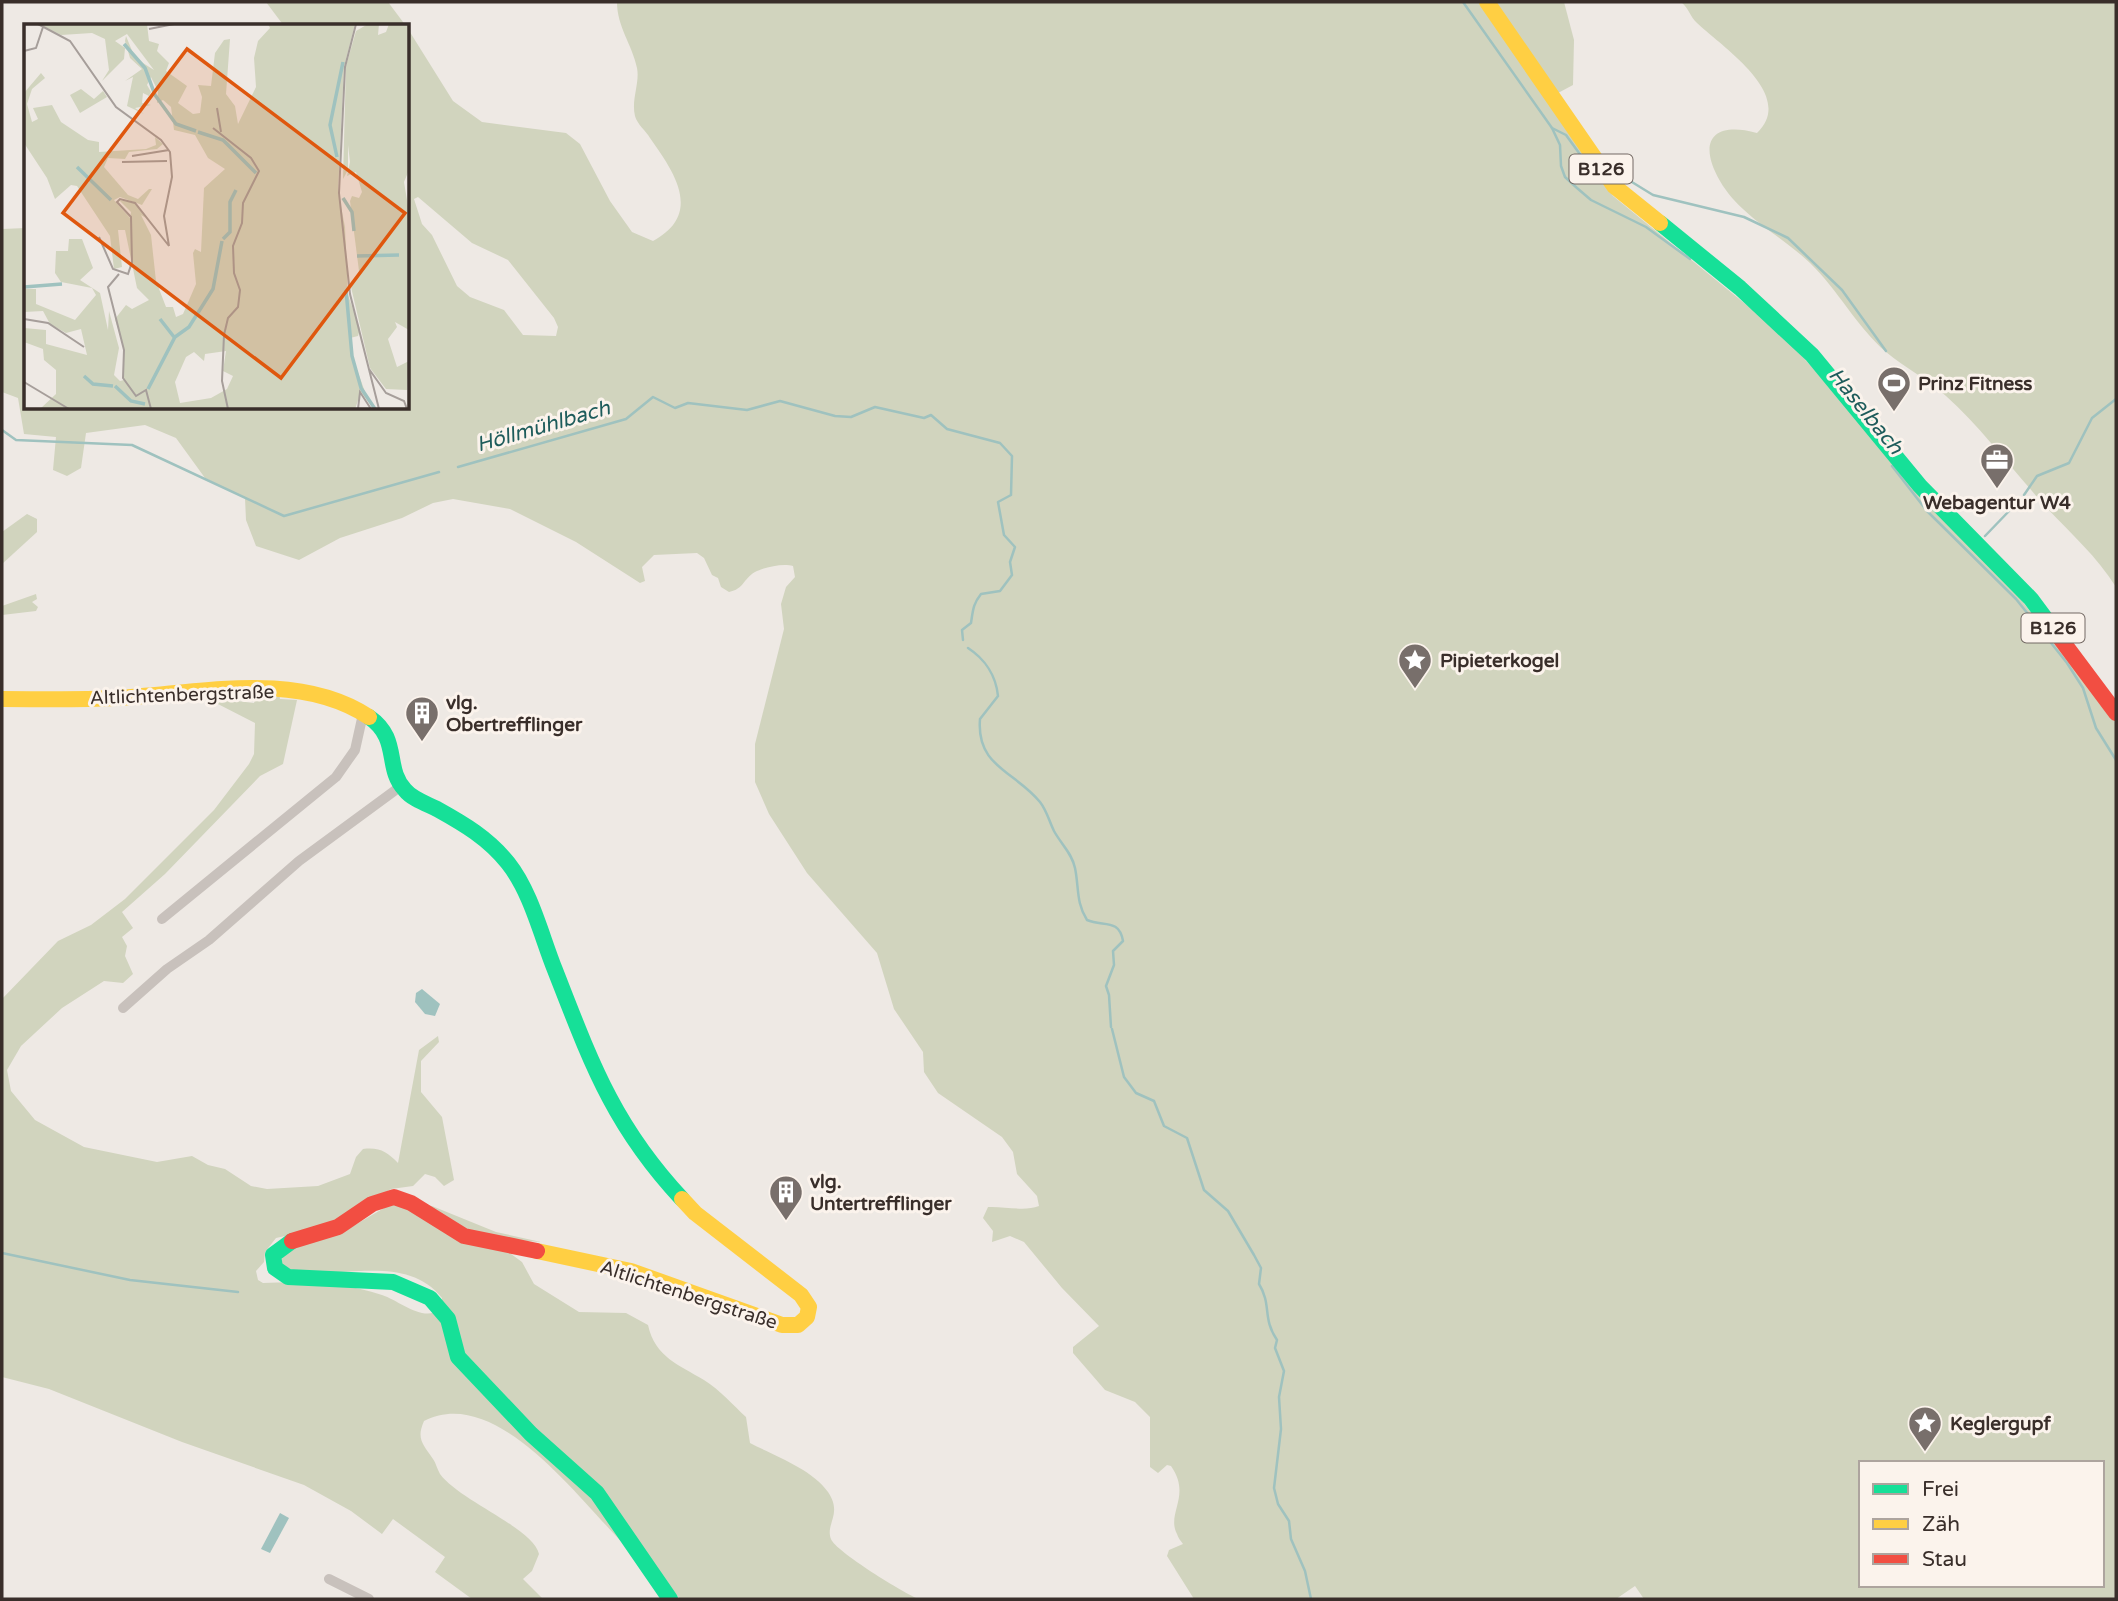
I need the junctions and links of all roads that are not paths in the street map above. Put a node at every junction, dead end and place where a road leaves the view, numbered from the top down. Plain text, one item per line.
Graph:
1 (1487, 2) edge
2 (2, 699) edge
3 (2116, 713) edge
4 (363, 714) junction
5 (401, 786) junction
6 (162, 919) dead end
7 (123, 1008) dead end
8 (329, 1579) dead end
9 (369, 1599) edge
10 (670, 1599) edge

1 - 3 street, B126
2 - 4 street, Altlichtenbergstraße
4 - 5 street, Altlichtenbergstraße
4 - 6 street
5 - 7 street
5 - 10 street, Altlichtenbergstraße
8 - 9 street

